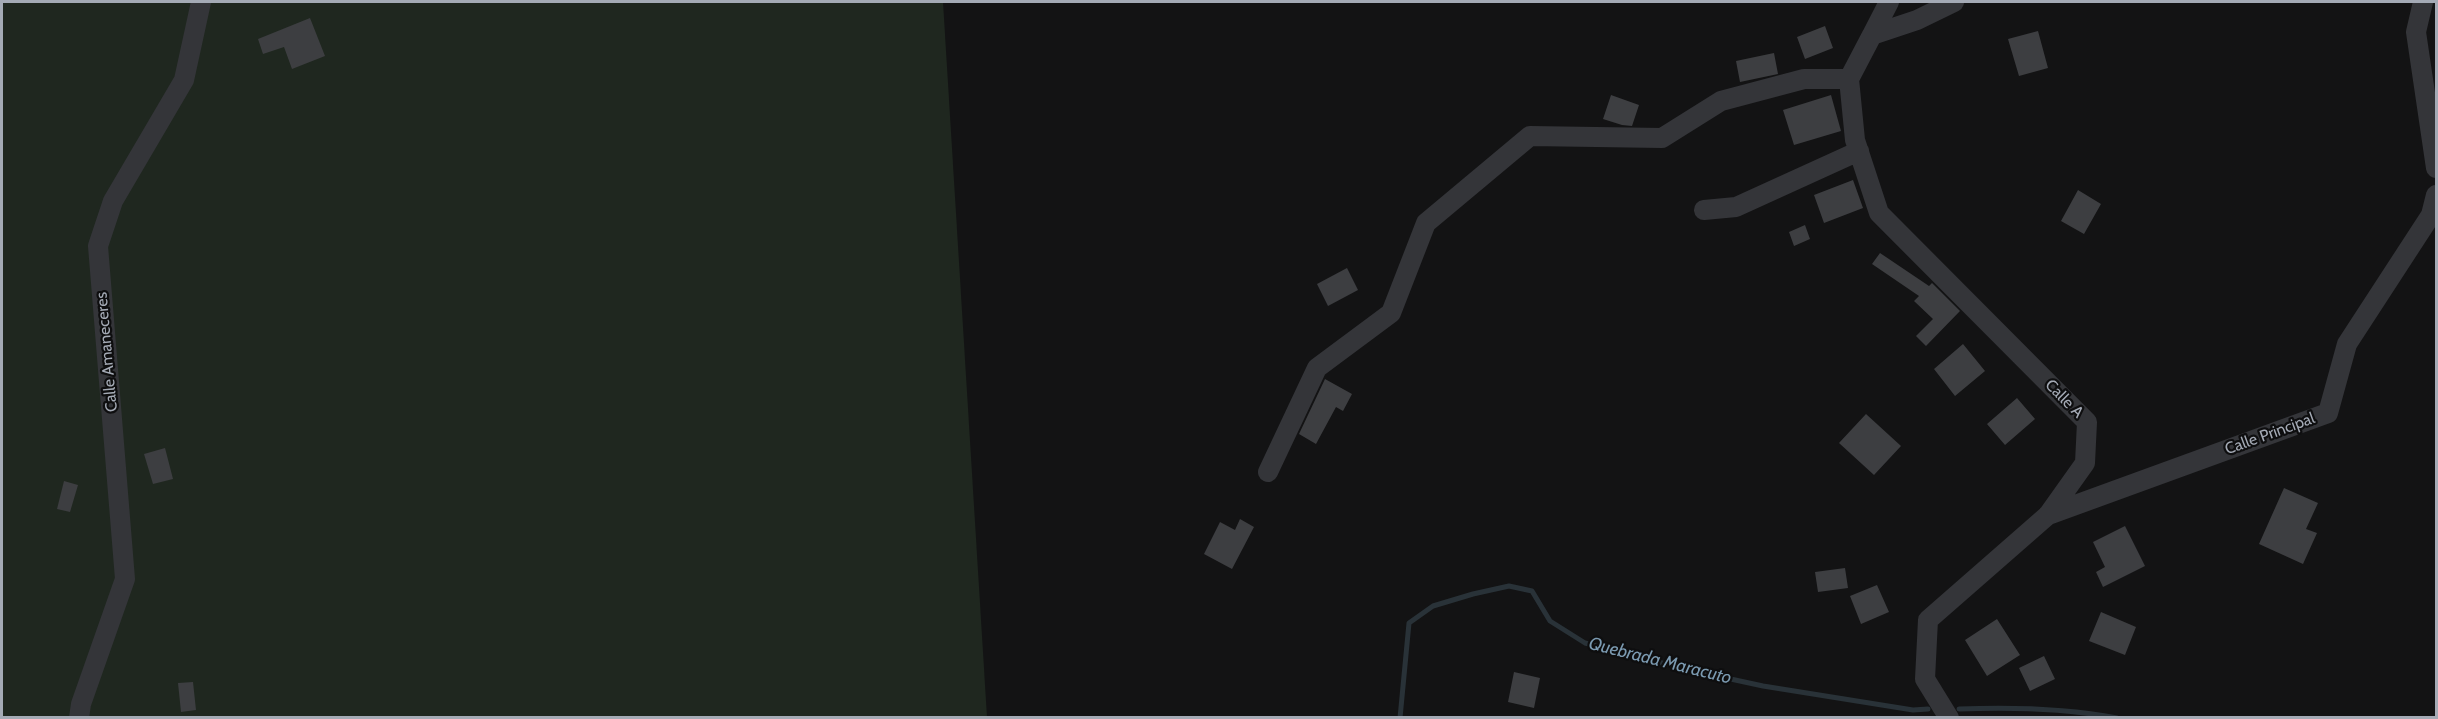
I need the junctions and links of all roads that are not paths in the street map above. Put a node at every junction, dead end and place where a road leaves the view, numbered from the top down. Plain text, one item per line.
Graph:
1 (201, 2) edge
2 (1889, 2) edge
3 (1954, 2) edge
4 (2423, 2) edge
5 (1872, 35) junction
6 (1849, 80) junction
7 (1859, 151) junction
8 (2436, 168) edge
9 (2436, 195) edge
10 (1704, 210) dead end
11 (1268, 472) dead end
12 (2048, 515) junction
13 (79, 717) edge
14 (1949, 717) edge

1 - 13 street, Calle Amaneceres
2 - 5 street
3 - 5 street
4 - 8 street
5 - 6 street
6 - 7 street, Calle A
6 - 11 street
7 - 10 street
7 - 12 street, Calle A
9 - 12 street, Calle Principal
12 - 14 street, Calle A

